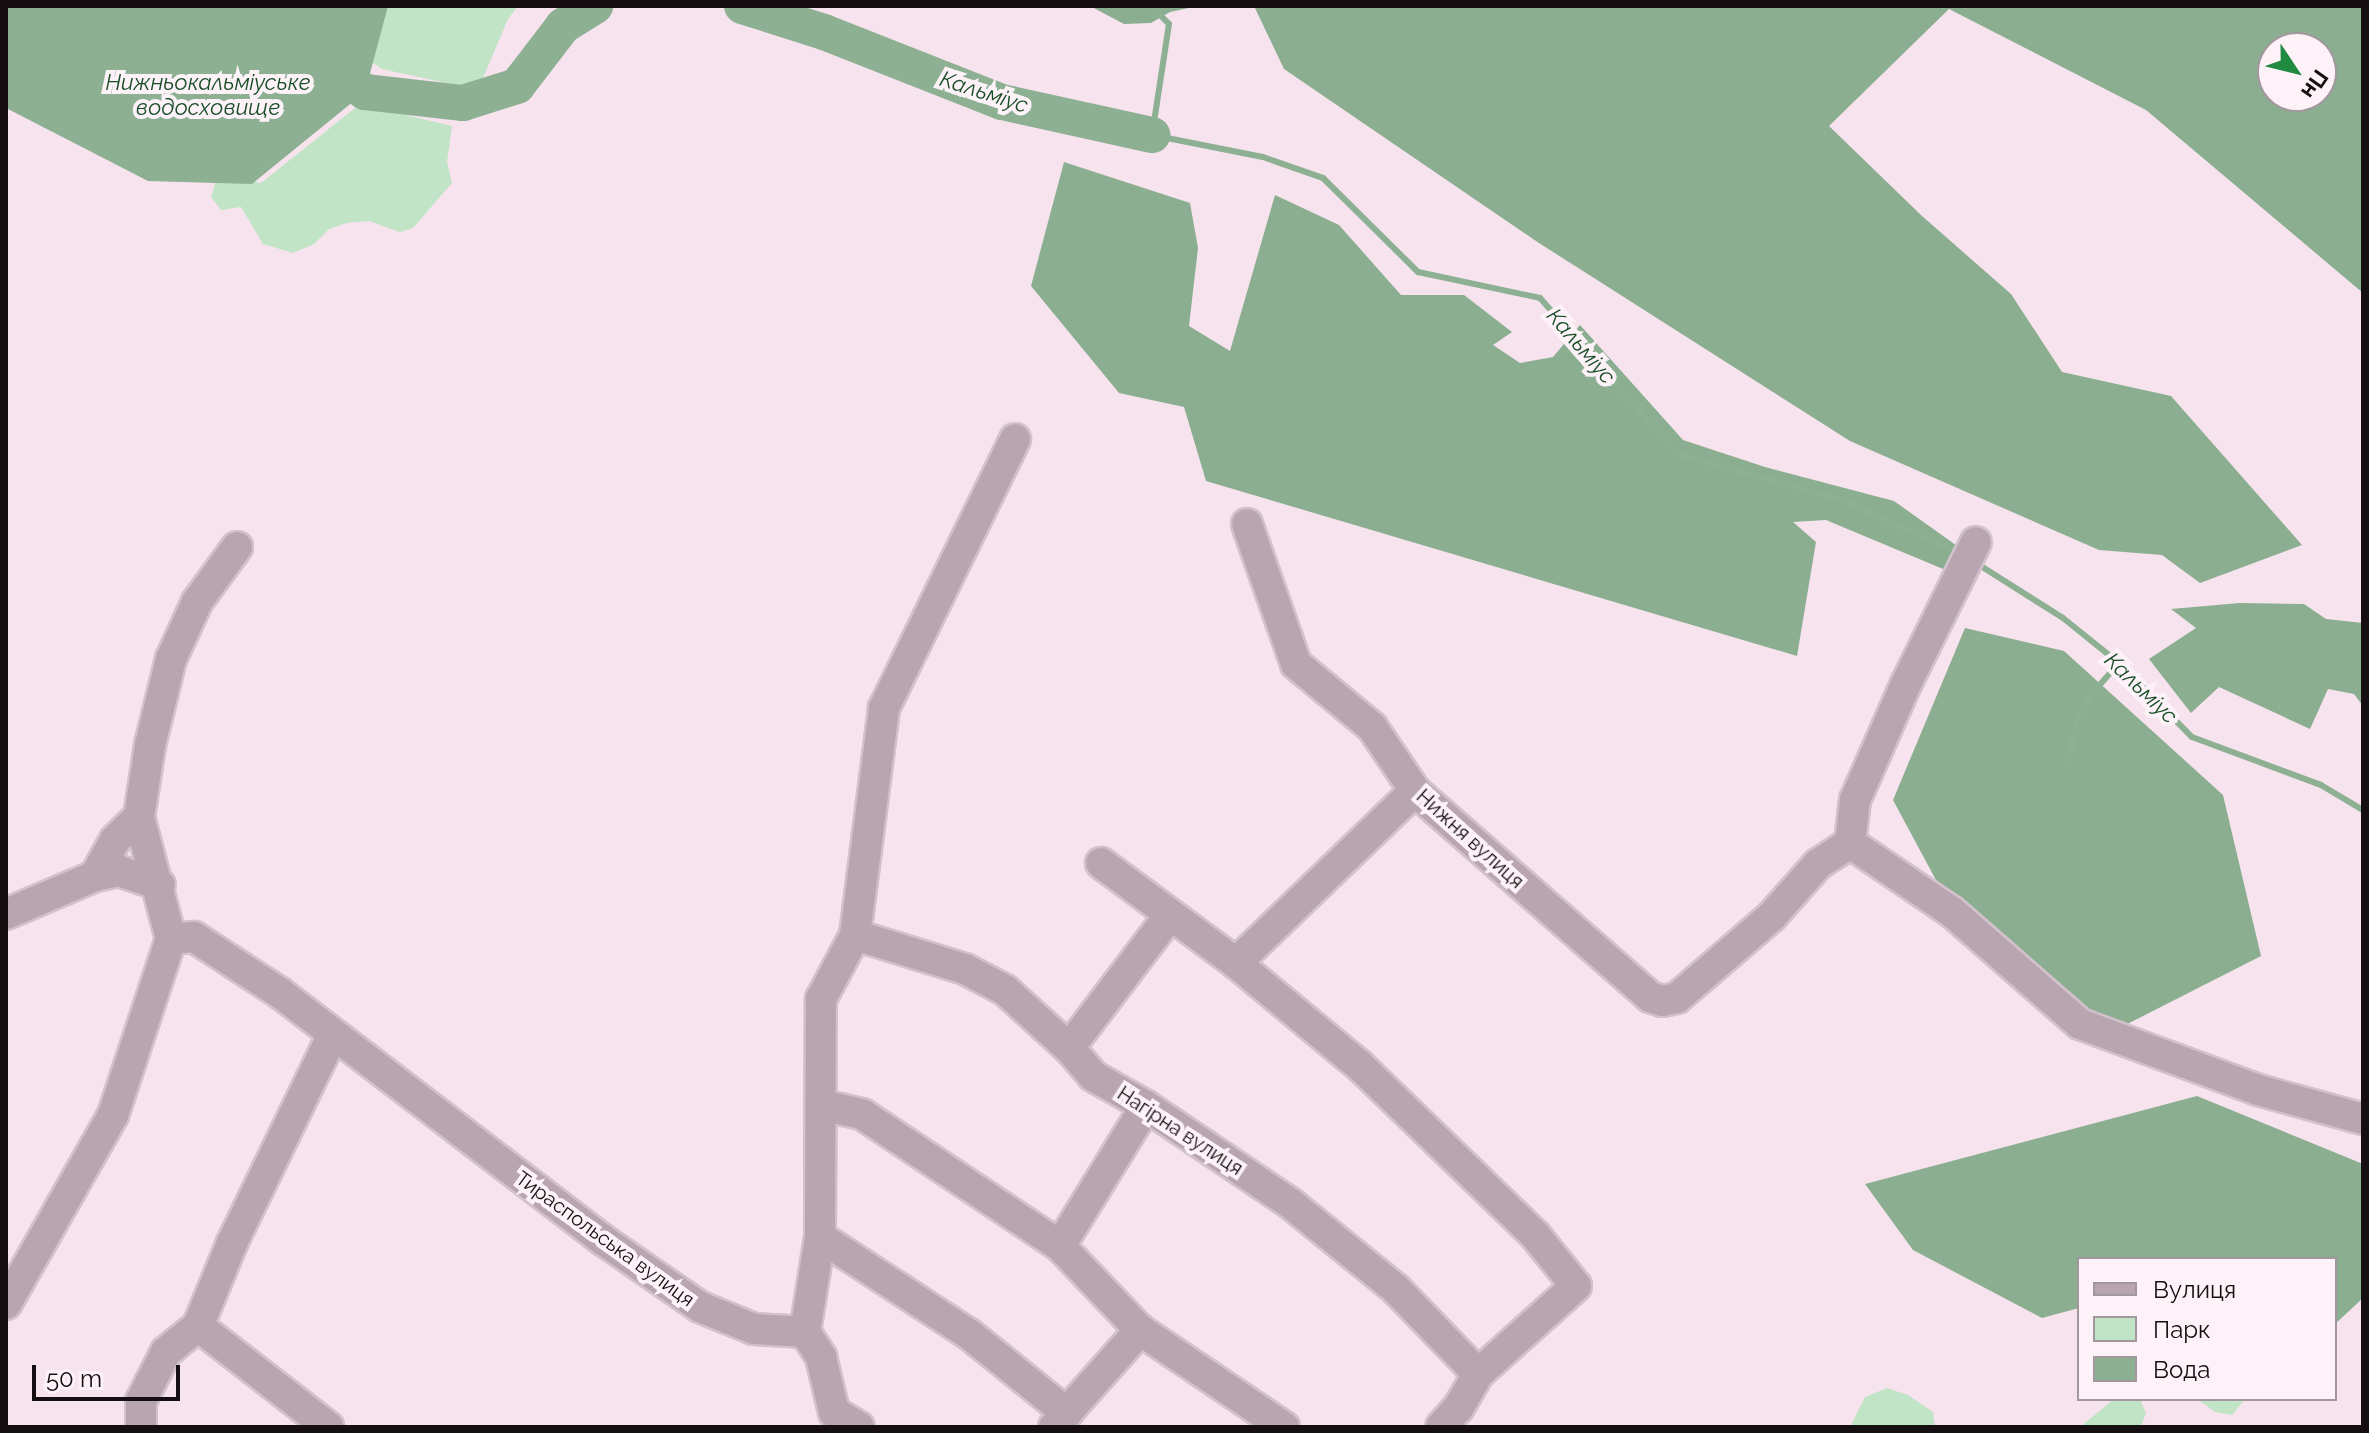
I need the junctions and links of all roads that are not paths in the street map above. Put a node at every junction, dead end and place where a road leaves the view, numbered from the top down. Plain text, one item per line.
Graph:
1 (1015, 439) dead end
2 (1247, 524) dead end
3 (1976, 542) dead end
4 (237, 547) dead end
5 (1415, 791) junction
6 (139, 817) junction
7 (1850, 843) junction
8 (1101, 863) dead end
9 (95, 876) junction
10 (160, 885) junction
11 (6, 914) edge
12 (1170, 915) junction
13 (855, 935) junction
14 (171, 939) junction
15 (1236, 963) junction
16 (332, 1036) junction
17 (1069, 1048) junction
18 (822, 1105) junction
19 (1146, 1106) junction
20 (2363, 1119) edge
21 (820, 1237) junction
22 (1060, 1246) junction
23 (6, 1304) edge
24 (198, 1326) junction
25 (1140, 1330) junction
26 (805, 1332) junction
27 (1478, 1374) junction
28 (1061, 1420) edge
29 (141, 1427) edge
30 (328, 1427) edge
31 (859, 1427) edge
32 (1284, 1427) edge
33 (1441, 1427) edge

1 - 13 street
2 - 5 street, Нижня вулиця
3 - 7 street
4 - 6 street
5 - 7 street, Нижня вулиця
5 - 15 street
6 - 9 street
6 - 10 street
7 - 20 street
8 - 12 street
9 - 10 street
9 - 11 street
10 - 14 street
12 - 15 street
12 - 17 street
13 - 17 street, Нагірна вулиця
13 - 18 street
14 - 16 street, Тираспольська вулиця
14 - 23 street
15 - 27 street
16 - 24 street
16 - 26 street, Тираспольська вулиця
17 - 19 street, Нагірна вулиця
18 - 21 street
18 - 22 street
19 - 22 street
19 - 27 street, Нагірна вулиця
21 - 26 street
21 - 28 street
22 - 25 street
24 - 29 street
24 - 30 street
25 - 28 street
25 - 32 street
26 - 31 street
27 - 33 street

